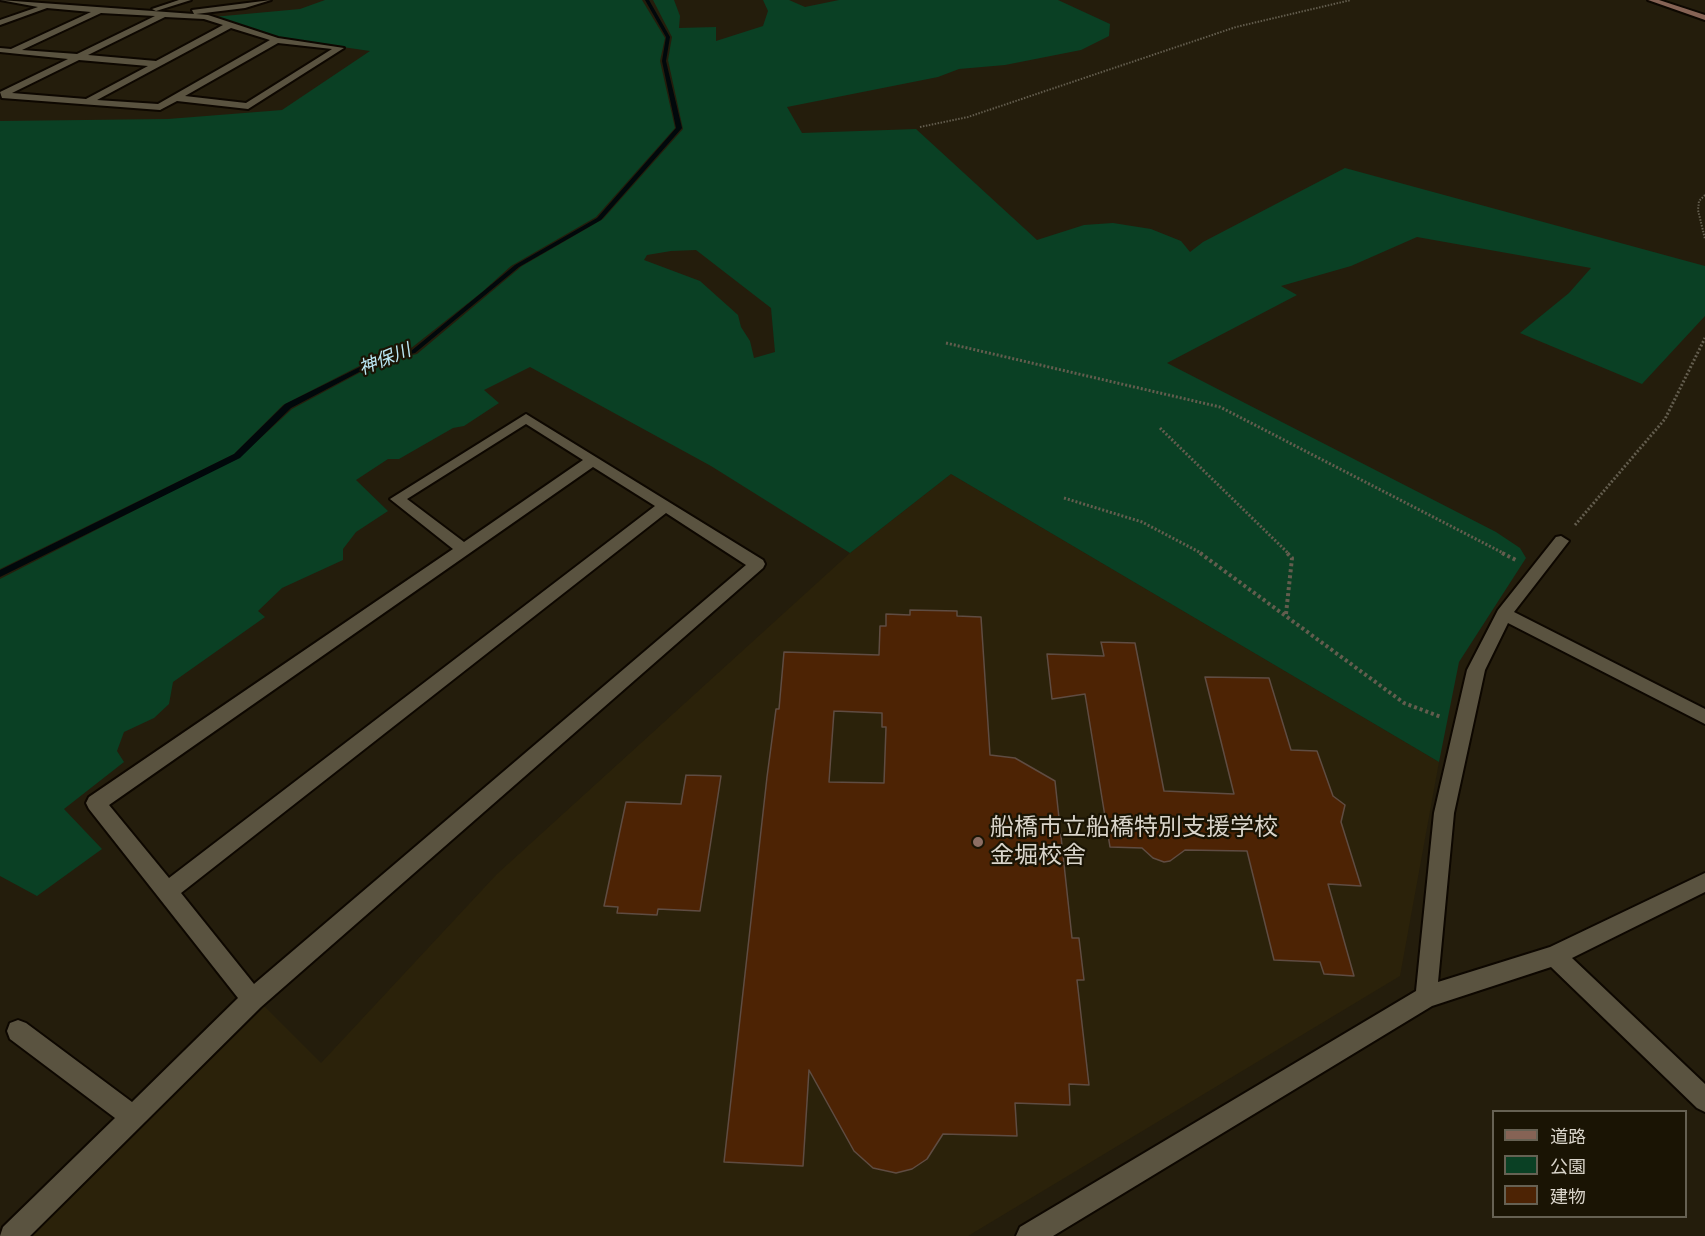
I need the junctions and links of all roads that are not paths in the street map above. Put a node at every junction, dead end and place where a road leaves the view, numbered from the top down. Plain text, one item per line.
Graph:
1 (3, 0) edge
2 (108, 0) edge
3 (187, 0) edge
4 (267, 0) edge
5 (1652, 0) edge
6 (21, 1) edge
7 (0, 6) edge
8 (49, 6) junction
9 (74, 9) junction
10 (101, 10) junction
11 (142, 13) junction
12 (164, 14) junction
13 (177, 15) junction
14 (1705, 18) edge
15 (0, 23) edge
16 (230, 25) junction
17 (277, 40) junction
18 (0, 50) edge
19 (11, 51) junction
20 (0, 56) edge
21 (78, 57) junction
22 (157, 64) junction
23 (1, 95) edge
24 (176, 98) junction
25 (86, 102) junction
26 (593, 460) junction
27 (665, 506) junction
28 (1561, 541) road end
29 (462, 548) junction
30 (1504, 614) junction
31 (1705, 717) edge
32 (1705, 882) edge
33 (167, 892) junction
34 (1554, 956) junction
35 (1426, 997) junction
36 (253, 999) junction
37 (18, 1031) dead end
38 (1705, 1100) edge
39 (133, 1118) junction
40 (12, 1236) edge
41 (1029, 1236) edge

1 - 6 street
2 - 9 street
3 - 11 street
4 - 13 street
5 - 14 main road
6 - 7 street
6 - 8 street
8 - 9 street
8 - 15 street
9 - 10 street
10 - 11 street
10 - 19 street
11 - 12 street
12 - 13 street
12 - 21 street
13 - 16 street
16 - 17 street
16 - 22 street
17 - 24 street
17 - 24 street
18 - 19 street
19 - 20 street
19 - 21 street
21 - 22 street
21 - 23 street
22 - 25 street
23 - 25 street
24 - 25 street
26 - 27 street
26 - 29 street
26 - 29 street
27 - 33 street
27 - 36 street
28 - 30 street
29 - 33 street
30 - 31 street
30 - 35 street
32 - 34 street
33 - 36 street
34 - 35 street
34 - 38 street
35 - 41 street
36 - 39 street
37 - 39 street
39 - 40 street

